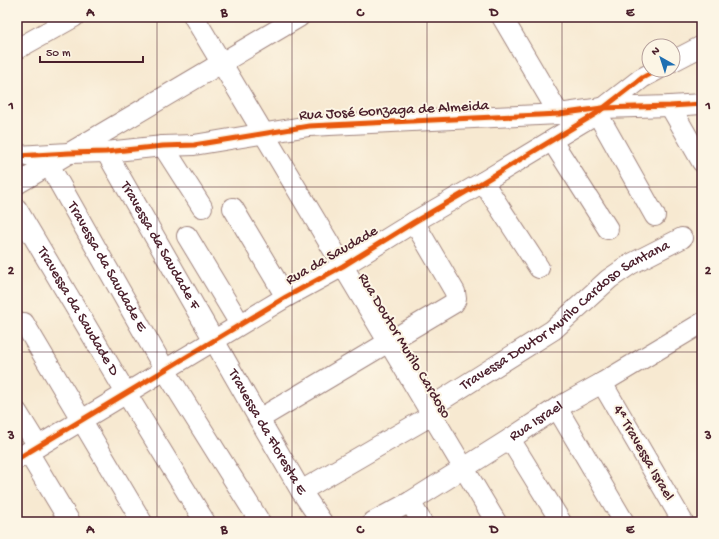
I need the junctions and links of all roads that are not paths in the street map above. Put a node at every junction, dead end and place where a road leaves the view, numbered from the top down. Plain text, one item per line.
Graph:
1 (74, 17) edge
2 (194, 17) edge
3 (299, 17) edge
4 (502, 17) edge
5 (702, 46) edge
6 (17, 48) edge
7 (681, 58) edge
8 (221, 63) junction
9 (642, 78) edge
10 (702, 104) edge
11 (670, 106) junction
12 (600, 110) junction
13 (559, 114) junction
14 (263, 133) junction
15 (552, 141) junction
16 (166, 151) junction
17 (106, 152) junction
18 (69, 153) junction
19 (17, 156) edge
20 (702, 162) edge
21 (49, 165) junction
22 (483, 182) junction
23 (17, 184) edge
24 (202, 208) dead end
25 (233, 208) dead end
26 (17, 209) edge
27 (656, 216) dead end
28 (414, 222) junction
29 (608, 229) dead end
30 (187, 236) dead end
31 (682, 238) dead end
32 (342, 266) junction
33 (539, 268) dead end
34 (286, 297) junction
35 (24, 323) dead end
36 (702, 323) edge
37 (240, 324) junction
38 (214, 340) junction
39 (388, 342) junction
40 (165, 370) junction
41 (602, 383) junction
42 (126, 393) junction
43 (557, 408) junction
44 (17, 412) edge
45 (430, 412) junction
46 (259, 419) junction
47 (81, 420) junction
48 (510, 439) junction
49 (28, 452) edge
50 (464, 468) junction
51 (302, 491) junction
52 (410, 502) junction
53 (70, 522) edge
54 (142, 522) edge
55 (205, 522) edge
56 (260, 522) edge
57 (322, 522) edge
58 (373, 522) edge
59 (422, 522) edge
60 (496, 522) edge
61 (561, 522) edge
62 (624, 522) edge
63 (683, 522) edge

1 - 6 street
2 - 8 street, Rua Doutor Murilo Cardoso
3 - 8 street
4 - 13 street
5 - 7 street
8 - 14 street, Rua Doutor Murilo Cardoso
8 - 18 street
9 - 12 street, Rua da Saudade
10 - 11 street, Rua José Gonzaga de Almeida
11 - 12 street, Rua José Gonzaga de Almeida
11 - 20 street
12 - 13 street, Rua José Gonzaga de Almeida
12 - 15 street, Rua da Saudade
12 - 27 street
13 - 14 street, Rua José Gonzaga de Almeida
14 - 16 street, Rua José Gonzaga de Almeida
14 - 32 street, Rua Doutor Murilo Cardoso
15 - 22 street, Rua da Saudade
15 - 29 street
16 - 17 street, Rua José Gonzaga de Almeida
16 - 24 street
17 - 18 street, Rua José Gonzaga de Almeida
17 - 38 street, Travessa da Saudade F
18 - 19 street, Rua José Gonzaga de Almeida
18 - 21 street
21 - 23 street
21 - 40 street, Travessa da Saudade E
22 - 28 street, Rua da Saudade
22 - 33 street
25 - 34 street
26 - 42 street, Travessa da Saudade D
28 - 32 street, Rua da Saudade
28 - 39 street
30 - 37 street
31 - 45 street, Travessa Doutor Murilo Cardoso Santana
32 - 34 street, Rua da Saudade
32 - 39 street, Rua Doutor Murilo Cardoso
34 - 37 street, Rua da Saudade
35 - 47 street
36 - 41 street, Rua Israel
37 - 38 street, Rua da Saudade
38 - 40 street, Rua da Saudade
38 - 46 street, Travessa da Floresta E
39 - 45 street, Rua Doutor Murilo Cardoso
39 - 46 street
40 - 42 street, Rua da Saudade
40 - 56 street, Travessa da Saudade E
41 - 43 street, Rua Israel
41 - 63 street, 4ª Travessa Israel
42 - 47 street, Rua da Saudade
42 - 55 street, Travessa da Saudade D
43 - 48 street, Rua Israel
43 - 62 street
44 - 49 street
45 - 50 street, Rua Doutor Murilo Cardoso
45 - 51 street, Travessa Doutor Murilo Cardoso Santana
46 - 51 street, Travessa da Floresta E
47 - 49 street, Rua da Saudade
47 - 54 street
48 - 50 street, Rua Israel
48 - 61 street
49 - 53 street
50 - 52 street, Rua Israel
50 - 60 street, Rua Doutor Murilo Cardoso
51 - 57 street, Travessa da Floresta E
52 - 58 street, Rua Israel
52 - 59 street

